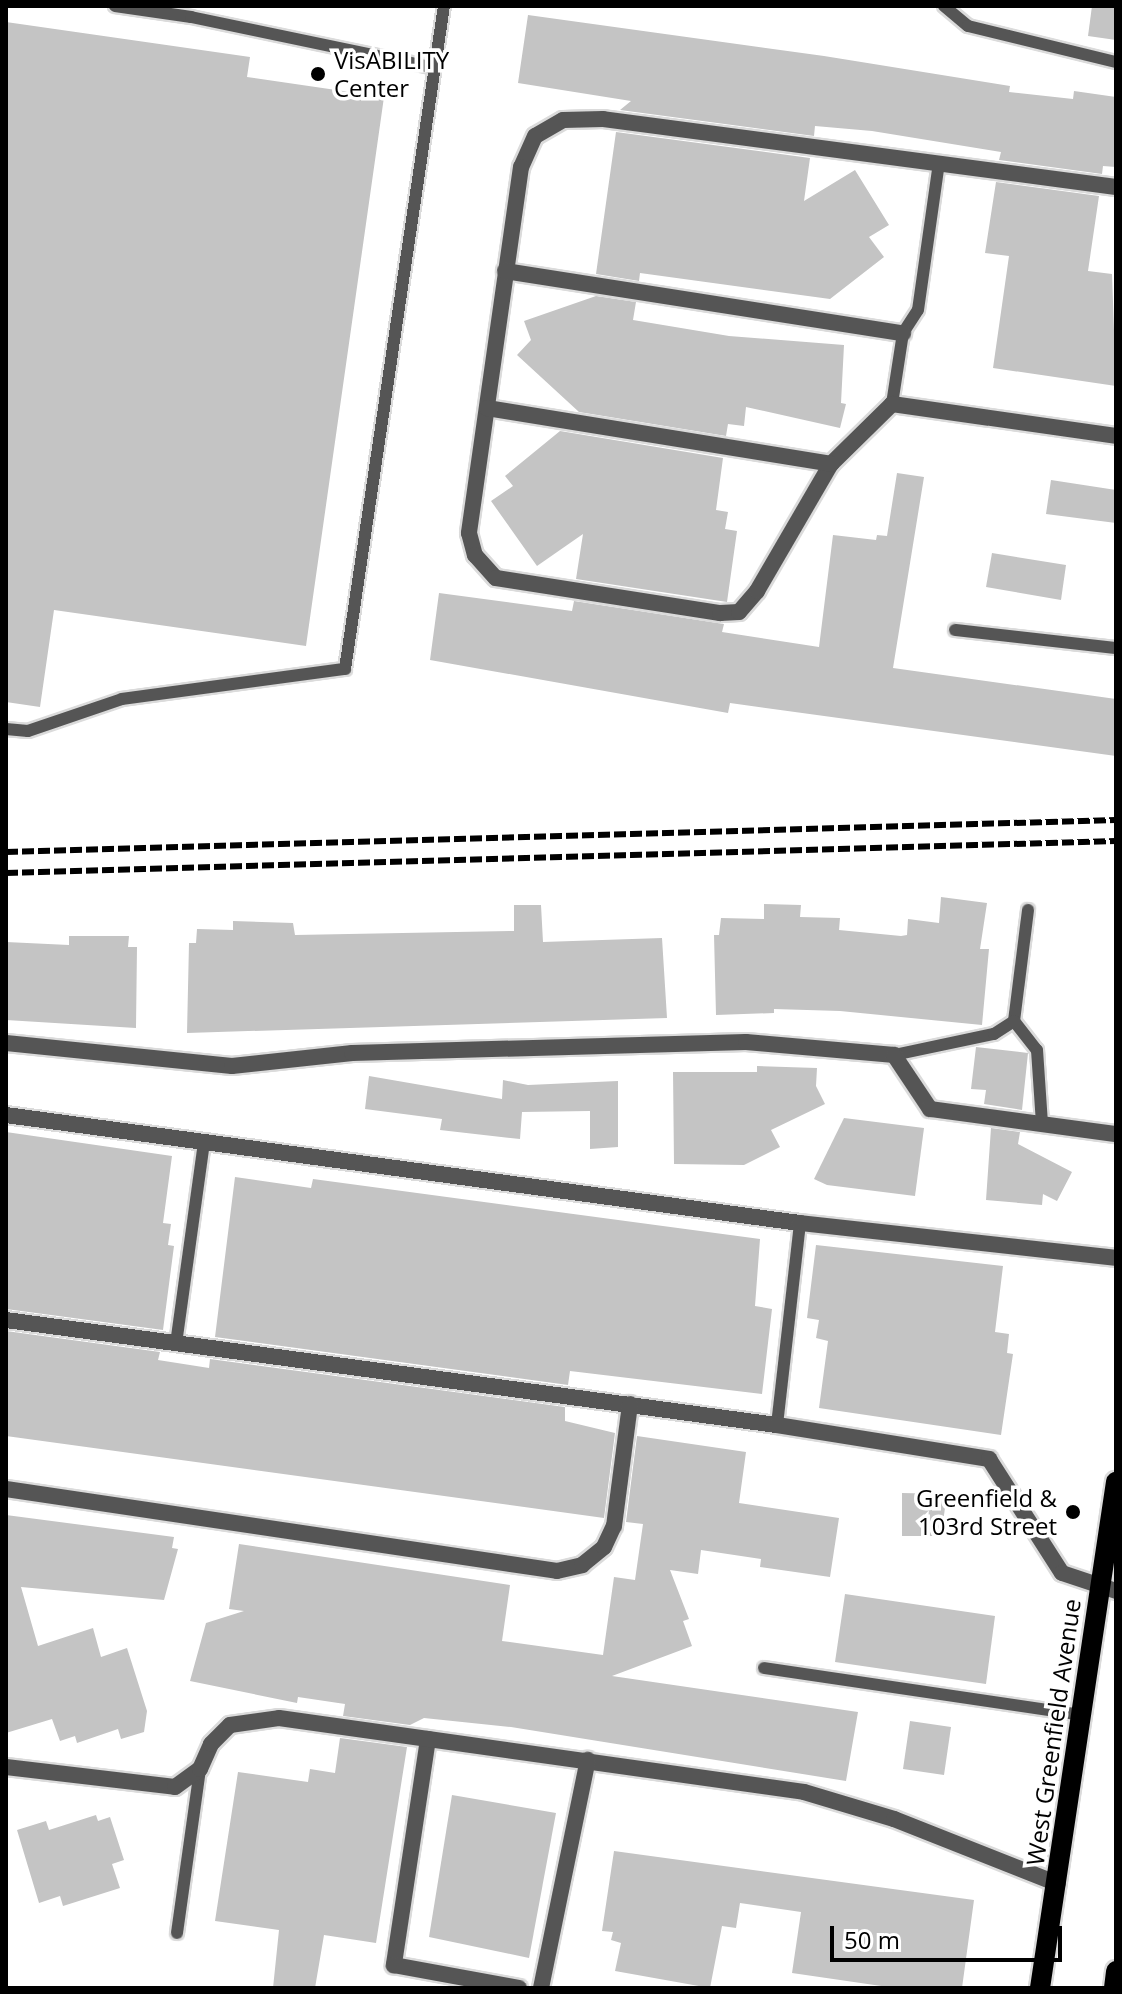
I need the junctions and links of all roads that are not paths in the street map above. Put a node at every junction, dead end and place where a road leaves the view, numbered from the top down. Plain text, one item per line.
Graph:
1 (115, 6) edge
2 (444, 6) edge
3 (944, 6) edge
4 (1116, 62) edge
5 (435, 68) junction
6 (939, 163) junction
7 (1116, 187) edge
8 (505, 271) junction
9 (903, 333) junction
10 (892, 404) junction
11 (487, 408) junction
12 (1116, 436) edge
13 (831, 464) junction
14 (955, 630) dead end
15 (1116, 648) edge
16 (6, 729) edge
17 (1028, 910) dead end
18 (1014, 1021) junction
19 (6, 1043) edge
20 (894, 1055) junction
21 (6, 1115) edge
22 (1042, 1123) junction
23 (1116, 1134) edge
24 (204, 1143) junction
25 (800, 1223) junction
26 (1116, 1258) edge
27 (6, 1320) edge
28 (176, 1344) junction
29 (630, 1404) junction
30 (777, 1425) junction
31 (1116, 1482) edge
32 (6, 1489) edge
33 (1108, 1590) edge
34 (764, 1668) dead end
35 (1084, 1715) junction
36 (428, 1739) junction
37 (588, 1760) junction
38 (6, 1767) edge
39 (200, 1769) junction
40 (1058, 1884) junction
41 (177, 1933) dead end
42 (1116, 1971) edge
43 (519, 1988) edge
44 (541, 1988) edge
45 (1040, 1988) edge
46 (1114, 1988) edge

1 - 5 lane
2 - 5 lane
3 - 4 lane
5 - 16 lane
6 - 7 street
6 - 8 street
6 - 9 lane
8 - 9 street
8 - 11 street
9 - 10 lane
10 - 12 street
10 - 13 street
11 - 13 street
11 - 13 street
14 - 15 lane
17 - 18 lane
18 - 20 lane
18 - 22 lane
19 - 20 street
20 - 22 street
21 - 24 street
22 - 23 street
24 - 25 street
24 - 28 lane
25 - 26 street
25 - 30 lane
27 - 28 street
28 - 29 street
29 - 30 street
29 - 32 street
30 - 33 street
31 - 33 main road, West Greenfield Avenue
33 - 35 main road, West Greenfield Avenue
34 - 35 lane
35 - 40 main road, West Greenfield Avenue
36 - 37 street
36 - 39 street
36 - 43 street
37 - 40 street
37 - 44 street
38 - 39 street
39 - 41 lane
40 - 45 main road, West Greenfield Avenue
42 - 46 main road

